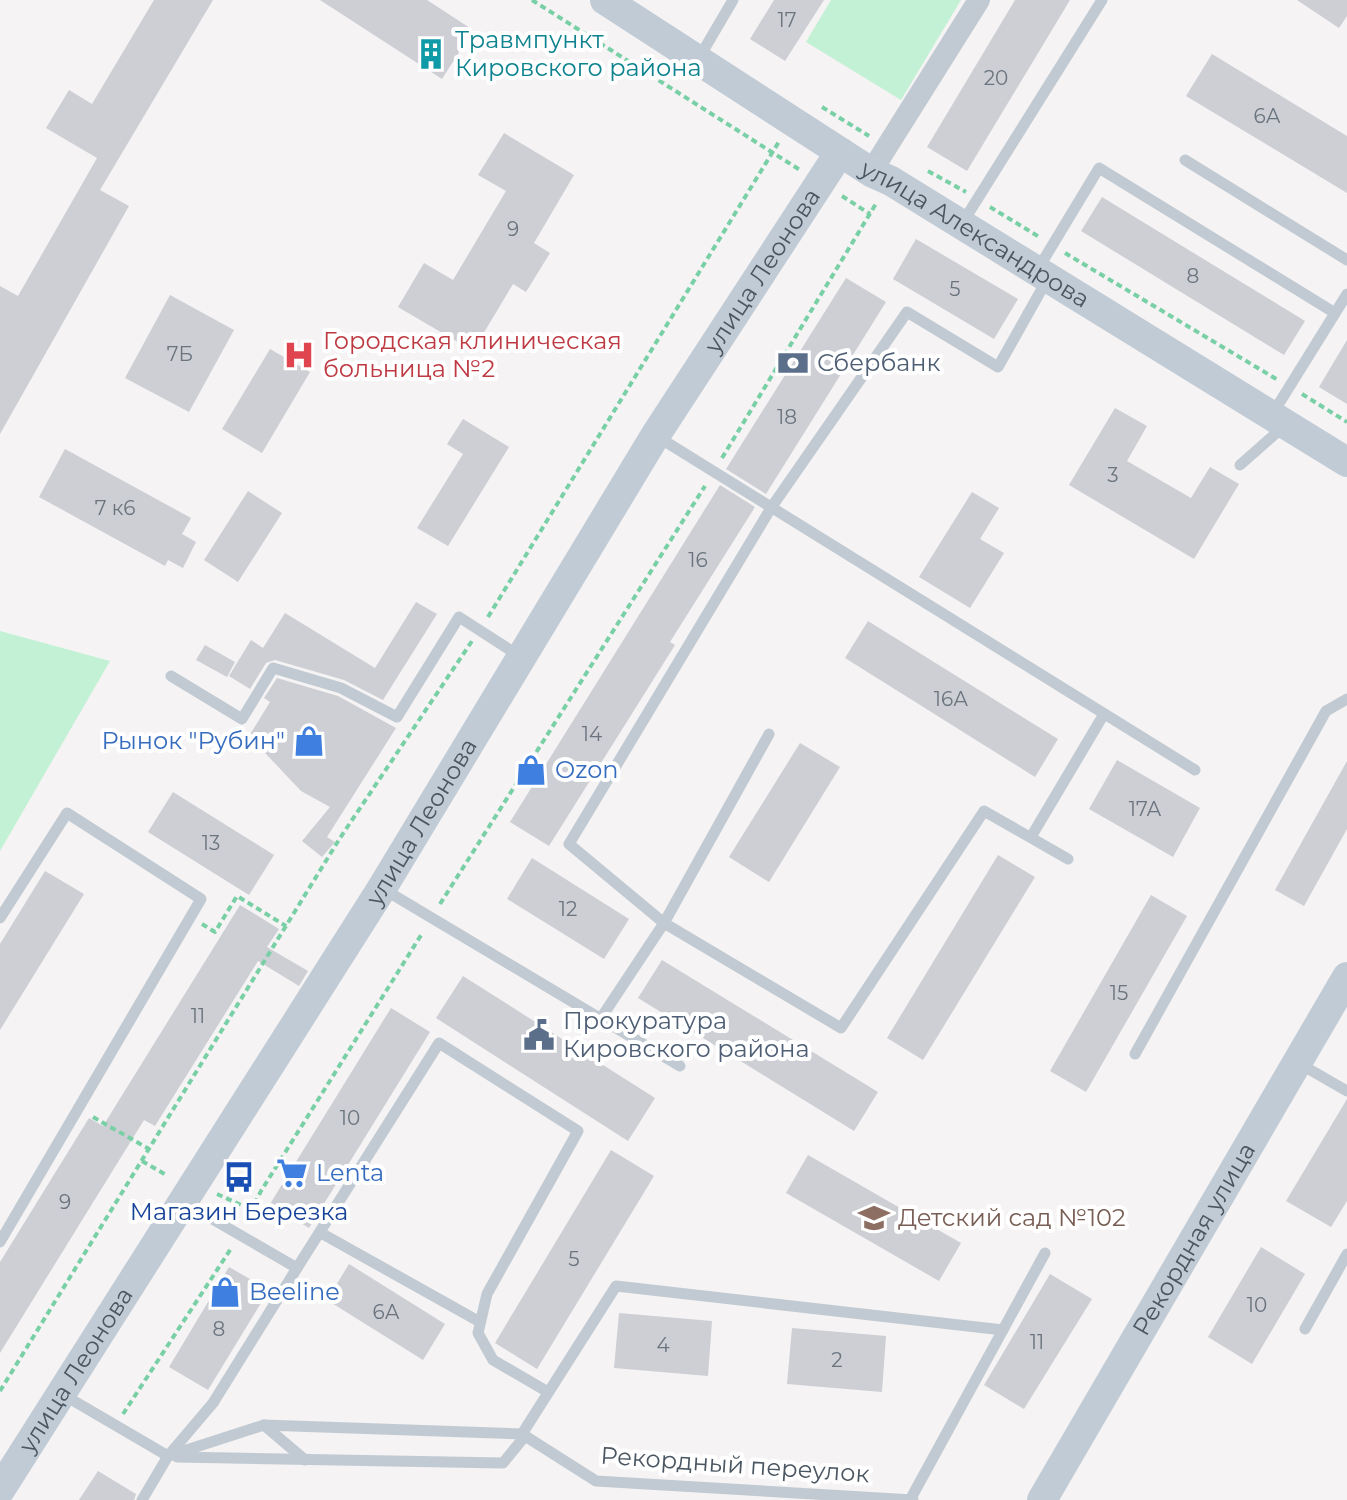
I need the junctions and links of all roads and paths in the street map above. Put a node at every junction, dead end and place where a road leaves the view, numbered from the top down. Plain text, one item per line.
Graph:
1 (532, 0) edge
2 (605, 0) edge
3 (733, 0) edge
4 (979, 0) edge
5 (1102, 0) edge
6 (697, 62) junction
7 (820, 106) dead end
8 (840, 152) junction
9 (772, 153) junction
10 (1185, 160) dead end
11 (883, 167) junction
12 (820, 182) junction
13 (978, 198) junction
14 (870, 214) junction
15 (960, 226) junction
16 (1347, 260) edge
17 (1046, 265) junction
18 (1347, 294) edge
19 (1335, 313) junction
20 (1289, 387) junction
21 (1280, 418) junction
22 (1347, 422) edge
23 (655, 436) junction
24 (1347, 462) edge
25 (1240, 465) dead end
26 (714, 472) junction
27 (771, 508) junction
28 (479, 631) junction
29 (521, 658) junction
30 (171, 676) dead end
31 (1347, 699) edge
32 (1104, 714) junction
33 (769, 734) dead end
34 (1195, 770) dead end
35 (1031, 837) junction
36 (1068, 859) dead end
37 (382, 888) junction
38 (190, 917) junction
39 (432, 917) junction
40 (0, 918) edge
41 (664, 923) junction
42 (286, 926) junction
43 (1347, 977) edge
44 (601, 1018) junction
45 (1135, 1054) dead end
46 (1296, 1062) junction
47 (680, 1066) dead end
48 (1347, 1091) edge
49 (81, 1109) junction
50 (149, 1149) junction
51 (224, 1197) dead end
52 (181, 1201) junction
53 (252, 1210) junction
54 (321, 1233) junction
55 (240, 1234) junction
56 (0, 1242) edge
57 (1045, 1253) dead end
58 (1347, 1254) edge
59 (297, 1268) junction
60 (480, 1322) junction
61 (1305, 1329) dead end
62 (1003, 1330) junction
63 (1, 1389) edge
64 (548, 1392) junction
65 (61, 1394) junction
66 (264, 1425) junction
67 (115, 1426) junction
68 (524, 1435) junction
69 (168, 1456) junction
70 (305, 1460) junction
71 (0, 1490) edge
72 (737, 1495) edge
73 (142, 1500) edge
74 (912, 1500) edge
75 (1042, 1500) edge

1 - 9 path
2 - 6 street, улица Александрова
3 - 6 lane
4 - 11 street
5 - 13 lane
6 - 8 street, улица Александрова
7 - 11 path
8 - 11 street, улица Александрова
8 - 12 street, улица Леонова
9 - 12 path
9 - 28 path
10 - 16 lane
11 - 13 path
11 - 14 path
11 - 15 street, улица Александрова
12 - 14 path
12 - 23 street, улица Леонова
13 - 15 lane
13 - 17 path
14 - 26 path
15 - 17 street, улица Александрова
17 - 19 lane
17 - 20 path
17 - 21 street, улица Александрова
17 - 27 lane
18 - 19 lane
19 - 20 lane
20 - 21 lane
20 - 22 path
21 - 24 street, улица Александрова
21 - 25 lane
23 - 26 lane
23 - 29 street, улица Леонова
26 - 27 lane
26 - 39 path
27 - 32 lane
27 - 41 lane
28 - 29 lane
28 - 30 lane
28 - 42 path
29 - 37 street, улица Леонова
31 - 45 lane
32 - 34 lane
32 - 35 lane
33 - 41 lane
35 - 36 lane
35 - 41 lane
37 - 39 lane
37 - 52 street, улица Леонова
38 - 40 lane
38 - 42 path
38 - 49 lane
39 - 44 lane
39 - 53 path
41 - 44 lane
42 - 50 path
43 - 46 street, Рекордная улица
44 - 47 lane
46 - 48 lane
46 - 75 street, Рекордная улица
49 - 50 path
49 - 56 lane
50 - 63 path
51 - 53 path
52 - 55 lane
52 - 65 street, улица Леонова
53 - 55 path
54 - 59 lane
54 - 60 lane
54 - 60 lane
55 - 59 lane
55 - 67 path
57 - 62 lane
58 - 61 lane
59 - 69 lane
60 - 64 lane
62 - 64 lane
62 - 74 lane
64 - 68 lane
65 - 67 lane
65 - 71 street, улица Леонова
66 - 68 lane
66 - 69 lane
66 - 70 lane
67 - 69 lane
68 - 70 lane
68 - 72 lane, Рекордный переулок
69 - 70 lane
69 - 73 lane
72 - 74 lane, Рекордный переулок

